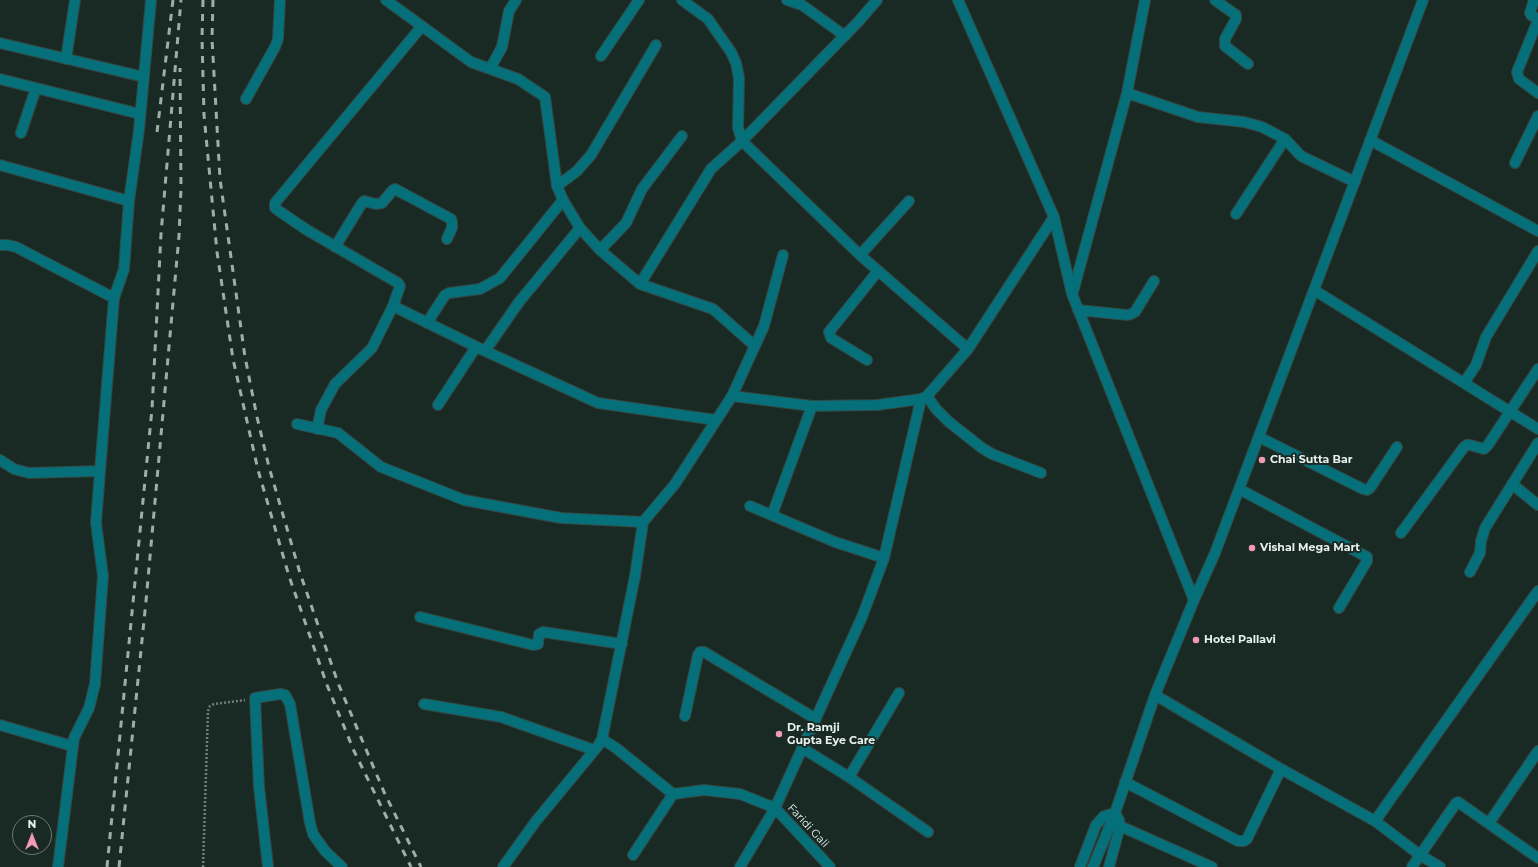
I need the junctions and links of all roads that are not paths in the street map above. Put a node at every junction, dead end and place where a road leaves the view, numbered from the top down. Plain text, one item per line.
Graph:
1 (75, 0) edge
2 (151, 0) edge
3 (280, 0) edge
4 (386, 0) edge
5 (516, 0) edge
6 (639, 0) edge
7 (682, 0) edge
8 (787, 0) edge
9 (877, 0) edge
10 (958, 0) edge
11 (1145, 0) edge
12 (1215, 0) edge
13 (1423, 0) edge
14 (1534, 0) edge
15 (1538, 19) edge
16 (422, 26) junction
17 (845, 36) junction
18 (0, 43) edge
19 (656, 45) dead end
20 (601, 56) dead end
21 (66, 59) junction
22 (1248, 64) dead end
23 (490, 69) junction
24 (144, 77) junction
25 (0, 78) edge
26 (36, 88) junction
27 (1127, 92) junction
28 (1538, 93) edge
29 (246, 99) dead end
30 (140, 114) junction
31 (1538, 116) edge
32 (21, 133) dead end
33 (682, 136) dead end
34 (1285, 139) junction
35 (1370, 140) junction
36 (742, 141) junction
37 (1515, 163) dead end
38 (0, 165) edge
39 (1355, 182) junction
40 (558, 186) junction
41 (563, 200) junction
42 (129, 201) junction
43 (909, 201) dead end
44 (1236, 214) dead end
45 (1054, 217) junction
46 (580, 228) junction
47 (1538, 231) edge
48 (447, 239) dead end
49 (0, 245) edge
50 (335, 247) junction
51 (600, 250) junction
52 (1538, 251) edge
53 (783, 255) dead end
54 (860, 255) junction
55 (878, 271) junction
56 (1154, 280) dead end
57 (640, 284) junction
58 (1314, 290) junction
59 (1072, 294) junction
60 (114, 298) junction
61 (393, 306) junction
62 (1078, 310) junction
63 (426, 323) junction
64 (755, 346) junction
65 (476, 347) junction
66 (968, 349) junction
67 (485, 352) junction
68 (867, 360) dead end
69 (1538, 369) edge
70 (1464, 383) junction
71 (732, 396) junction
72 (924, 397) junction
73 (438, 405) dead end
74 (812, 406) junction
75 (1510, 411) junction
76 (716, 420) junction
77 (297, 424) dead end
78 (317, 429) junction
79 (1538, 429) edge
80 (1259, 437) junction
81 (1538, 443) edge
82 (1397, 447) dead end
83 (0, 460) edge
84 (100, 471) junction
85 (1041, 473) dead end
86 (1512, 484) junction
87 (1239, 489) junction
88 (1538, 505) edge
89 (750, 506) dead end
90 (772, 515) junction
91 (643, 522) junction
92 (1401, 533) dead end
93 (884, 558) junction
94 (1470, 572) dead end
95 (1538, 591) edge
96 (1194, 600) junction
97 (1339, 608) dead end
98 (420, 617) dead end
99 (622, 644) junction
100 (899, 693) dead end
101 (1155, 695) junction
102 (424, 704) dead end
103 (685, 716) dead end
104 (816, 719) junction
105 (0, 725) edge
106 (602, 739) junction
107 (72, 746) junction
108 (802, 748) junction
109 (594, 750) junction
110 (1538, 751) edge
111 (1281, 769) junction
112 (849, 777) junction
113 (1125, 782) junction
114 (673, 794) junction
115 (775, 808) junction
116 (1115, 813) junction
117 (1374, 821) junction
118 (1489, 823) junction
119 (1120, 826) junction
120 (928, 832) dead end
121 (633, 855) dead end
122 (1420, 855) junction
123 (1538, 858) edge
124 (58, 867) edge
125 (268, 867) edge
126 (342, 867) edge
127 (504, 867) edge
128 (740, 867) edge
129 (830, 867) edge
130 (1080, 867) edge
131 (1093, 867) edge
132 (1109, 867) edge
133 (1212, 867) edge
134 (1412, 867) edge
135 (1440, 867) edge

1 - 21 street
2 - 24 street
3 - 29 street
4 - 16 street
5 - 23 street
6 - 20 street
7 - 36 street
8 - 17 street
9 - 17 street
10 - 45 street
11 - 27 street
12 - 22 street
13 - 35 street
14 - 15 street
15 - 28 street
16 - 23 street
16 - 50 street
17 - 36 street
18 - 21 street
19 - 40 street
21 - 24 street
23 - 40 street
24 - 30 street
25 - 26 street
26 - 30 street
26 - 32 street
27 - 34 street
27 - 59 street
30 - 42 street
31 - 37 street
33 - 51 street
34 - 39 street
34 - 44 street
35 - 39 street
35 - 47 street
36 - 54 street
36 - 57 street
38 - 42 street
39 - 58 street
40 - 41 street
41 - 46 street
41 - 63 street
42 - 60 street
43 - 54 street
45 - 59 street
45 - 66 street
46 - 51 street
46 - 67 street
48 - 50 street
49 - 60 street
50 - 61 street
51 - 57 street
52 - 70 street
53 - 64 street
54 - 55 street
55 - 66 street
55 - 68 street
56 - 62 street
57 - 64 street
58 - 70 street
58 - 80 street
59 - 62 street
60 - 84 street
61 - 63 street
61 - 78 street
62 - 96 street
63 - 65 street
64 - 71 street
65 - 67 street
65 - 73 street
66 - 72 street
67 - 76 street
69 - 75 street
70 - 75 street
71 - 74 street
71 - 76 street
72 - 74 street
72 - 85 street
72 - 93 street
74 - 90 street
75 - 79 street
75 - 92 street
76 - 91 street
77 - 78 street
78 - 91 street
80 - 82 street
80 - 87 street
81 - 86 street
83 - 84 street
84 - 107 street
86 - 88 street
86 - 94 street
87 - 96 street
87 - 97 street
89 - 90 street
90 - 93 street
91 - 99 street
93 - 104 street
95 - 117 street
96 - 101 street
98 - 99 street
99 - 106 street
100 - 112 street
101 - 111 street
101 - 113 street
102 - 109 street
103 - 104 street
104 - 108 street
105 - 107 street
106 - 109 street
106 - 114 street
107 - 124 street
108 - 112 street
108 - 115 street
109 - 127 street
110 - 118 street
111 - 113 street
111 - 117 street
112 - 120 street
113 - 116 street
114 - 115 street, Faridi Gali
114 - 121 street
115 - 128 street
115 - 129 street, Faridi Gali
116 - 119 street
116 - 130 street
116 - 131 street
117 - 122 street
118 - 122 street
118 - 123 street
119 - 132 street
119 - 133 street
122 - 134 street
122 - 135 street
125 - 126 street

